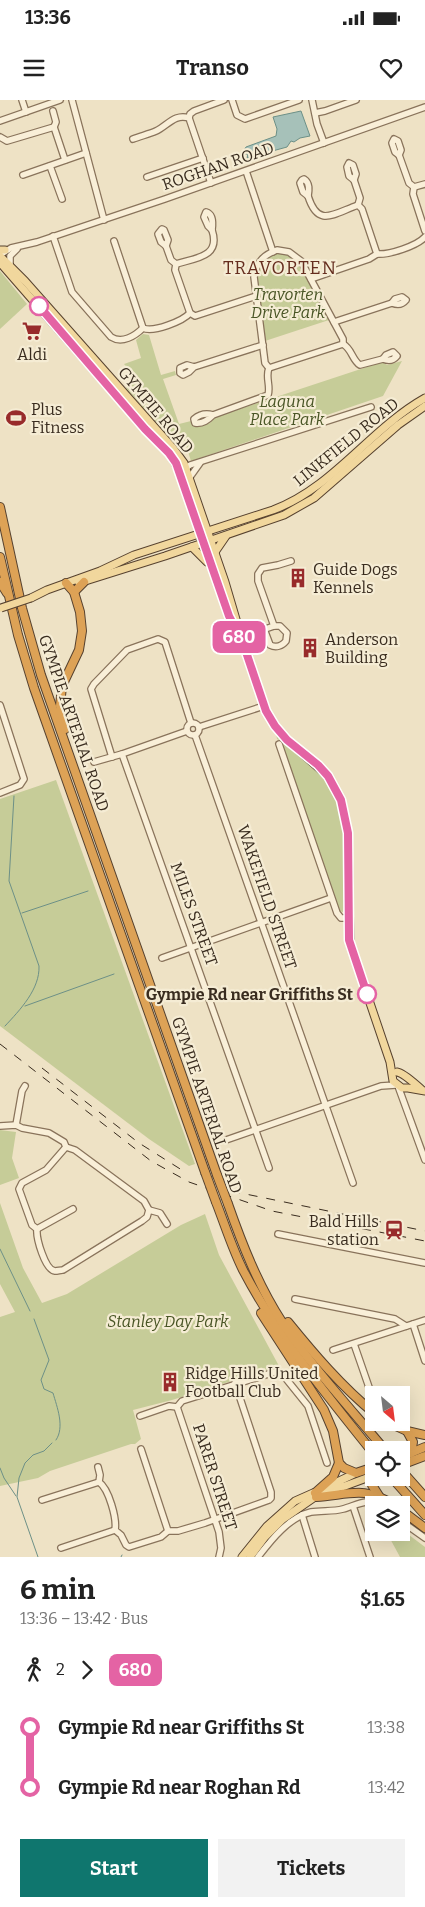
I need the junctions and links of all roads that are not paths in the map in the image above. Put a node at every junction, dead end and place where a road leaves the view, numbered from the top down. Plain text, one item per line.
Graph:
1 (22, 100) edge
2 (60, 100) edge
3 (72, 100) edge
4 (224, 100) edge
5 (232, 100) edge
6 (299, 100) edge
7 (312, 100) edge
8 (356, 100) edge
9 (425, 106) edge
10 (53, 111) dead end
11 (26, 112) junction
12 (315, 113) junction
13 (189, 118) junction
14 (0, 120) edge
15 (54, 127) junction
16 (0, 137) edge
17 (133, 139) dead end
18 (324, 143) junction
19 (86, 153) junction
20 (399, 155) dead end
21 (202, 158) junction
22 (65, 160) junction
23 (50, 166) junction
24 (246, 171) junction
25 (23, 175) dead end
26 (147, 177) dead end
27 (354, 180) dead end
28 (211, 183) junction
29 (425, 184) edge
30 (414, 188) junction
31 (308, 196) dead end
32 (62, 199) dead end
33 (358, 205) junction
34 (104, 220) junction
35 (212, 230) dead end
36 (425, 231) edge
37 (53, 236) junction
38 (425, 237) edge
39 (114, 241) dead end
40 (166, 246) dead end
41 (18, 247) junction
42 (273, 252) junction
43 (2, 253) edge
44 (378, 254) junction
45 (176, 264) junction
46 (10, 266) junction
47 (311, 279) junction
48 (256, 296) junction
49 (392, 303) dead end
50 (190, 313) junction
51 (334, 322) junction
52 (143, 328) junction
53 (343, 344) junction
54 (263, 345) junction
55 (383, 359) dead end
56 (194, 367) dead end
57 (269, 368) junction
58 (425, 391) edge
59 (423, 402) edge
60 (371, 407) dead end
61 (213, 415) dead end
62 (200, 463) junction
63 (186, 468) junction
64 (181, 474) junction
65 (190, 477) junction
66 (0, 507) edge
67 (204, 518) junction
68 (197, 524) junction
69 (218, 529) junction
70 (204, 533) junction
71 (226, 536) junction
72 (184, 540) junction
73 (207, 542) junction
74 (192, 547) junction
75 (215, 552) junction
76 (0, 557) edge
77 (291, 561) dead end
78 (212, 564) junction
79 (0, 582) edge
80 (84, 582) joint
81 (70, 587) junction
82 (8, 595) junction
83 (0, 608) edge
84 (274, 626) junction
85 (264, 629) junction
86 (242, 640) junction
87 (0, 706) edge
88 (264, 706) junction
89 (191, 723) junction
90 (199, 727) junction
91 (187, 731) junction
92 (195, 735) junction
93 (64, 742) junction
94 (279, 744) dead end
95 (122, 754) junction
96 (112, 757) junction
97 (94, 762) dead end
98 (0, 794) edge
99 (331, 898) junction
100 (349, 918) junction
101 (262, 922) junction
102 (191, 947) junction
103 (162, 958) dead end
104 (395, 1079) junction
105 (24, 1086) dead end
106 (408, 1086) junction
107 (423, 1090) edge
108 (403, 1100) junction
109 (326, 1105) junction
110 (16, 1125) junction
111 (0, 1126) edge
112 (256, 1130) junction
113 (226, 1140) dead end
114 (66, 1147) junction
115 (425, 1162) edge
116 (269, 1168) dead end
117 (424, 1168) edge
118 (353, 1183) dead end
119 (73, 1209) dead end
120 (149, 1210) junction
121 (167, 1224) dead end
122 (37, 1229) junction
123 (278, 1234) dead end
124 (425, 1263) edge
125 (244, 1272) junction
126 (295, 1299) dead end
127 (270, 1300) junction
128 (425, 1320) edge
129 (410, 1325) junction
130 (354, 1344) junction
131 (333, 1350) dead end
132 (425, 1362) edge
133 (236, 1383) junction
134 (369, 1386) edge
135 (365, 1405) edge
136 (177, 1407) junction
137 (140, 1416) dead end
138 (407, 1431) joint
139 (425, 1435) edge
140 (378, 1441) edge
141 (365, 1443) edge
142 (425, 1447) edge
143 (141, 1449) dead end
144 (411, 1453) joint
145 (425, 1457) edge
146 (410, 1459) edge
147 (327, 1463) dead end
148 (339, 1463) junction
149 (98, 1467) dead end
150 (365, 1472) edge
151 (356, 1473) junction
152 (365, 1476) edge
153 (410, 1480) edge
154 (99, 1482) junction
155 (373, 1486) edge
156 (399, 1486) edge
157 (325, 1491) junction
158 (316, 1495) junction
159 (379, 1496) joint
160 (425, 1497) edge
161 (42, 1500) dead end
162 (365, 1502) edge
163 (353, 1506) junction
164 (302, 1515) junction
165 (425, 1515) edge
166 (410, 1517) edge
167 (215, 1520) junction
168 (410, 1527) edge
169 (425, 1528) edge
170 (115, 1530) junction
171 (168, 1531) junction
172 (425, 1538) edge
173 (61, 1548) dead end
174 (219, 1557) edge
175 (242, 1557) edge
176 (250, 1557) edge
177 (258, 1557) edge
178 (316, 1557) edge
179 (370, 1557) edge

1 - 11 street
2 - 11 street
3 - 19 street
4 - 13 street
5 - 6 street
7 - 12 street
8 - 12 street
9 - 18 street, ROGHAN ROAD
10 - 15 street
11 - 14 street
12 - 18 street
13 - 17 street
13 - 21 street
15 - 16 street
15 - 22 street
18 - 24 street, ROGHAN ROAD
19 - 22 street
19 - 34 street
20 - 30 street
21 - 26 street
21 - 28 street
22 - 23 street
23 - 25 street
23 - 32 street
24 - 28 street, ROGHAN ROAD
24 - 42 street
27 - 33 street
28 - 34 street, ROGHAN ROAD
29 - 30 street
30 - 36 street
31 - 33 street
33 - 44 street
34 - 37 street, ROGHAN ROAD
35 - 45 street
37 - 41 street, ROGHAN ROAD
37 - 52 street
38 - 44 street
39 - 52 street
40 - 45 street
41 - 43 street, ROGHAN ROAD
41 - 46 street
42 - 47 street
42 - 48 street
43 - 46 main road, GYMPIE ROAD
43 - 64 main road, GYMPIE ROAD
44 - 47 street
45 - 50 street
46 - 63 main road, GYMPIE ROAD
47 - 51 street
48 - 50 street
48 - 54 street
49 - 51 street
50 - 52 street
51 - 53 street
53 - 55 street
53 - 57 street
54 - 56 street
54 - 57 street
57 - 61 street
58 - 59 main road
59 - 69 main road, LINKFIELD ROAD
59 - 71 main road, LINKFIELD ROAD
60 - 62 street
62 - 63 street
62 - 65 street
63 - 64 street
63 - 65 main road, GYMPIE ROAD
64 - 68 main road, GYMPIE ROAD
65 - 67 main road, GYMPIE ROAD
66 - 93 highway, GYMPIE ARTERIAL ROAD
67 - 69 main road
67 - 70 main road, GYMPIE ROAD
68 - 70 main road, GYMPIE ROAD
68 - 72 main road
69 - 70 main road, LINKFIELD ROAD
70 - 72 main road, LINKFIELD ROAD
70 - 73 main road, GYMPIE ROAD
71 - 73 main road, LINKFIELD ROAD
71 - 75 main road
72 - 81 main road, LINKFIELD ROAD
73 - 74 main road, LINKFIELD ROAD
73 - 75 main road, GYMPIE ROAD
73 - 78 main road, GYMPIE ROAD
74 - 78 main road
74 - 80 main road, LINKFIELD ROAD
75 - 86 main road, GYMPIE ROAD
76 - 82 highway, GYMPIE ARTERIAL ROAD
77 - 84 street
78 - 86 main road, GYMPIE ROAD
79 - 82 highway
80 - 81 highway
81 - 83 main road, LINKFIELD ROAD, bridge
81 - 93 highway
82 - 125 highway, GYMPIE ARTERIAL ROAD, bridge
84 - 85 street
84 - 85 street
85 - 86 street
86 - 88 main road, GYMPIE ROAD
87 - 98 street
88 - 90 street
88 - 100 main road, GYMPIE ROAD
89 - 90 street
89 - 91 street
89 - 96 street
90 - 92 street
91 - 92 street
91 - 95 street
92 - 101 street, WAKEFIELD STREET
93 - 127 highway, GYMPIE ARTERIAL ROAD, bridge
94 - 99 street
95 - 96 street
95 - 102 street, MILES STREET
96 - 97 street
99 - 100 street
99 - 101 street
100 - 104 main road, GYMPIE ROAD
101 - 102 street
101 - 109 street, WAKEFIELD STREET
102 - 103 street
102 - 112 street, MILES STREET
104 - 106 main road
104 - 106 main road
104 - 108 street
104 - 109 street
105 - 110 street
106 - 107 main road
106 - 108 street
108 - 115 street
109 - 112 street
109 - 118 street, WAKEFIELD STREET
110 - 111 street
110 - 114 street
112 - 113 street
112 - 116 street, MILES STREET
114 - 120 street
114 - 122 street
115 - 117 street
119 - 122 street
120 - 121 street
120 - 122 street
123 - 124 street
125 - 141 highway, GYMPIE ARTERIAL ROAD
125 - 148 highway
126 - 129 street
127 - 135 highway
127 - 140 highway, GYMPIE ARTERIAL ROAD
128 - 129 street
129 - 130 street
129 - 132 street
130 - 131 street
130 - 134 street
133 - 136 street
133 - 147 street
133 - 167 street
136 - 137 street
136 - 167 street, PARER STREET
138 - 139 highway
138 - 144 highway
142 - 144 highway
143 - 171 street
145 - 146 highway
148 - 151 highway
148 - 158 highway
149 - 154 street
150 - 151 highway
151 - 157 main road
152 - 157 main road
153 - 160 highway
154 - 161 street
154 - 170 street
155 - 159 highway
156 - 165 highway
157 - 158 main road
158 - 159 highway
158 - 175 main road
158 - 176 main road
162 - 163 street
163 - 164 street
163 - 179 street
164 - 177 street
164 - 178 street
166 - 169 highway
167 - 171 street
167 - 174 street, PARER STREET
168 - 172 street
170 - 171 street
170 - 173 street

